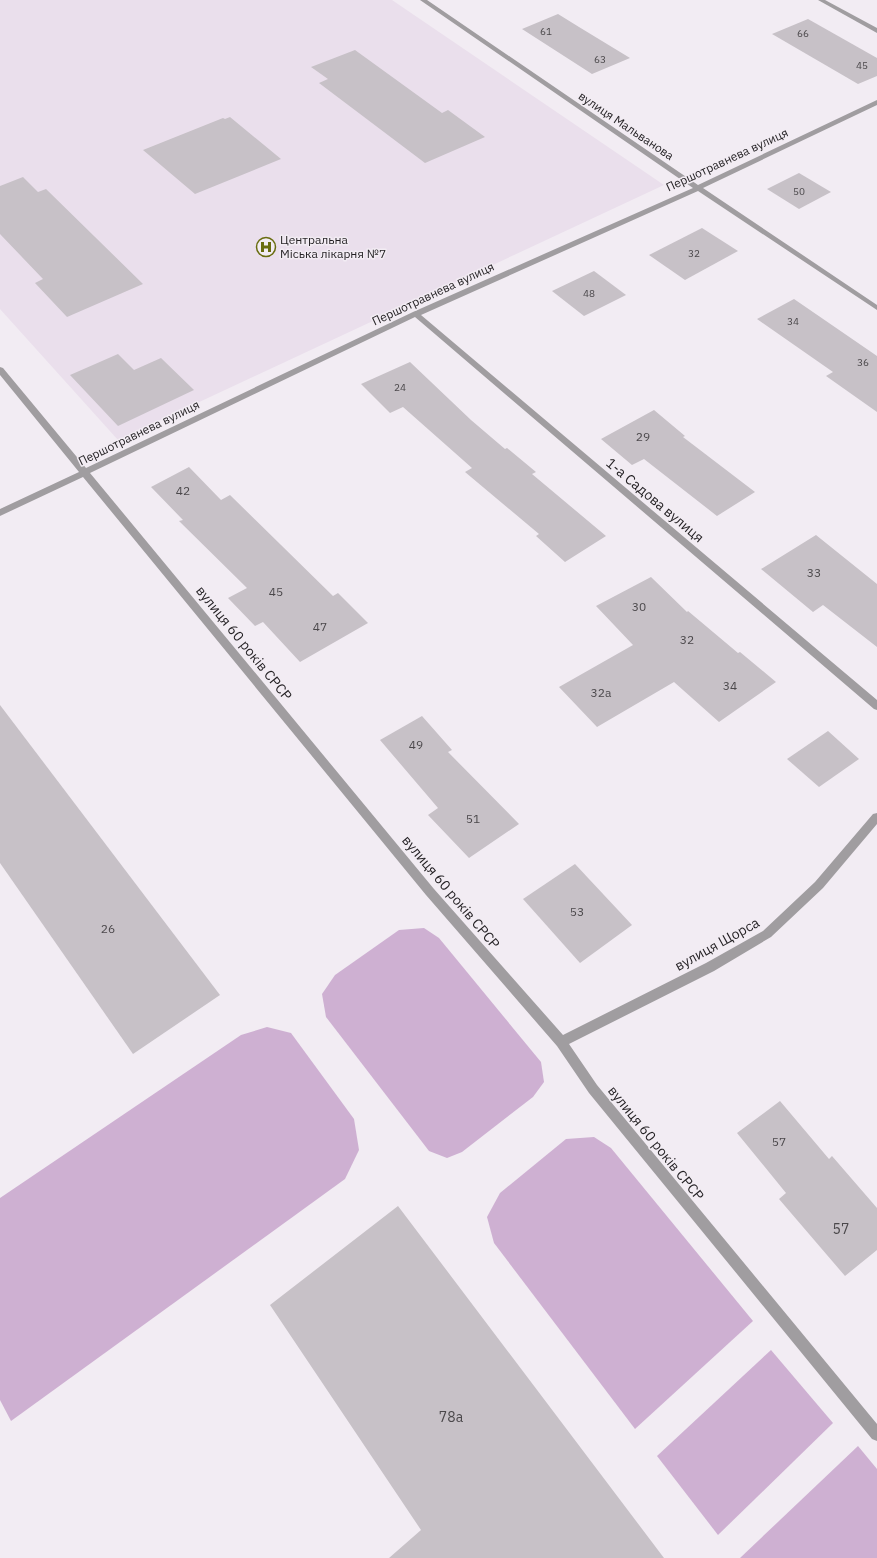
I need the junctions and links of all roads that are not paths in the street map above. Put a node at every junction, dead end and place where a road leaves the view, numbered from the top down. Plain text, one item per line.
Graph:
1 (423, 0) edge
2 (821, 0) edge
3 (877, 31) edge
4 (877, 102) edge
5 (698, 188) junction
6 (877, 308) edge
7 (416, 314) junction
8 (0, 370) edge
9 (84, 472) junction
10 (0, 512) edge
11 (877, 706) edge
12 (877, 817) edge
13 (561, 1042) junction
14 (877, 1434) edge

1 - 5 street, вулиця Мальванова
2 - 3 street
4 - 5 street, Першотравнева вулиця
5 - 6 street, вулиця Мальванова
5 - 7 street, Першотравнева вулиця
7 - 9 street, Першотравнева вулиця
7 - 11 street, 1-а Садова вулиця
8 - 9 street, вулиця 60 років СРСР
9 - 10 street, Першотравнева вулиця
9 - 13 street, вулиця 60 років СРСР
12 - 13 street, вулиця Щорса
13 - 14 street, вулиця 60 років СРСР

